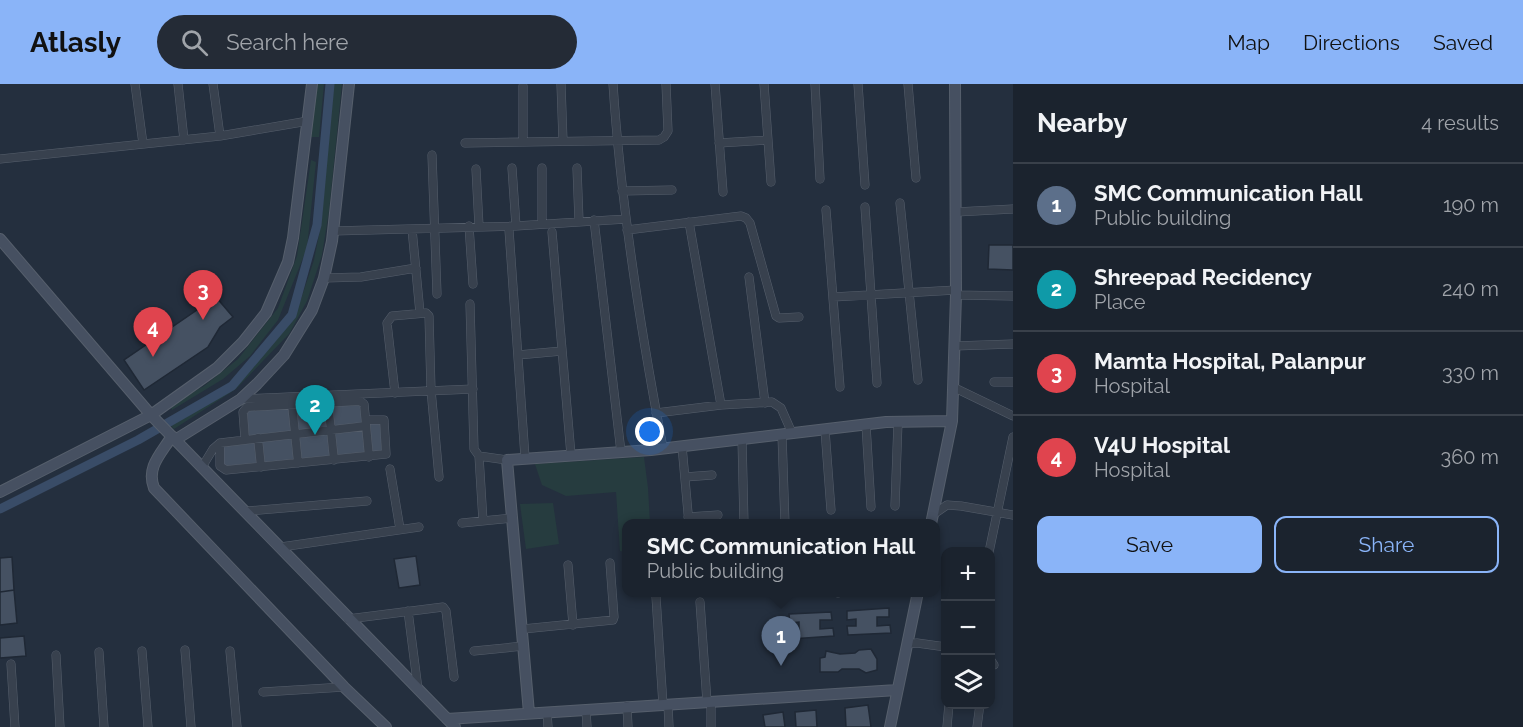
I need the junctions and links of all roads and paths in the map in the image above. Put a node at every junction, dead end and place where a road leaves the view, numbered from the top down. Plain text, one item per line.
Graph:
1 (135, 84) edge
2 (178, 84) edge
3 (213, 84) edge
4 (312, 84) edge
5 (349, 84) edge
6 (561, 84) edge
7 (614, 84) edge
8 (666, 84) edge
9 (715, 84) edge
10 (764, 84) edge
11 (814, 84) edge
12 (858, 84) edge
13 (908, 84) edge
14 (955, 84) edge
15 (523, 86) dead end
16 (308, 122) junction
17 (220, 136) junction
18 (184, 140) junction
19 (768, 140) junction
20 (564, 141) junction
21 (617, 141) junction
22 (523, 142) junction
23 (465, 143) dead end
24 (720, 143) junction
25 (143, 144) junction
26 (432, 155) dead end
27 (0, 159) edge
28 (512, 168) dead end
29 (542, 168) dead end
30 (577, 168) dead end
31 (476, 169) dead end
32 (916, 178) dead end
33 (820, 179) dead end
34 (771, 182) dead end
35 (865, 185) dead end
36 (672, 190) dead end
37 (622, 191) junction
38 (723, 192) dead end
39 (900, 203) dead end
40 (865, 207) dead end
41 (1013, 209) edge
42 (826, 210) dead end
43 (956, 212) junction
44 (626, 219) junction
45 (594, 220) junction
46 (579, 221) junction
47 (689, 222) junction
48 (542, 223) junction
49 (469, 226) junction
50 (479, 226) junction
51 (436, 228) junction
52 (512, 228) junction
53 (412, 229) junction
54 (333, 231) junction
55 (627, 231) junction
56 (552, 232) dead end
57 (0, 239) edge
58 (416, 268) junction
59 (749, 277) dead end
60 (324, 278) junction
61 (473, 284) dead end
62 (956, 292) junction
63 (909, 293) junction
64 (437, 294) dead end
65 (871, 295) junction
66 (1013, 296) edge
67 (833, 297) junction
68 (470, 303) dead end
69 (420, 313) junction
70 (799, 317) dead end
71 (1013, 344) edge
72 (954, 346) junction
73 (562, 351) junction
74 (518, 355) junction
75 (918, 380) dead end
76 (994, 382) dead end
77 (1013, 382) edge
78 (877, 383) dead end
79 (840, 387) dead end
80 (953, 387) junction
81 (473, 389) junction
82 (431, 390) junction
83 (395, 393) junction
84 (241, 399) junction
85 (328, 402) junction
86 (765, 402) junction
87 (292, 405) junction
88 (721, 405) junction
89 (656, 413) junction
90 (1013, 416) edge
91 (154, 417) junction
92 (952, 421) junction
93 (898, 422) junction
94 (366, 423) junction
95 (866, 425) junction
96 (331, 430) junction
97 (825, 430) junction
98 (295, 434) junction
99 (787, 434) junction
100 (170, 435) junction
101 (1013, 436) edge
102 (258, 438) junction
103 (245, 439) junction
104 (742, 440) junction
105 (220, 443) junction
106 (682, 446) junction
107 (663, 448) junction
108 (621, 452) junction
109 (571, 455) junction
110 (479, 456) junction
111 (369, 457) junction
112 (525, 457) junction
113 (334, 460) junction
114 (507, 460) junction
115 (298, 463) junction
116 (202, 467) junction
117 (261, 467) junction
118 (390, 469) dead end
119 (712, 475) dead end
120 (440, 477) dead end
121 (684, 477) junction
122 (0, 492) edge
123 (367, 501) dead end
124 (895, 506) dead end
125 (871, 507) dead end
126 (831, 510) dead end
127 (247, 511) junction
128 (997, 513) junction
129 (718, 515) dead end
130 (1013, 515) edge
131 (513, 518) junction
132 (689, 519) edge
133 (695, 519) edge
134 (744, 519) edge
135 (785, 519) edge
136 (933, 519) edge
137 (483, 521) junction
138 (462, 523) dead end
139 (419, 527) dead end
140 (400, 530) junction
141 (281, 547) junction
142 (990, 547) edge
143 (610, 563) dead end
144 (568, 565) dead end
145 (656, 597) dead end
146 (917, 597) edge
147 (700, 602) dead end
148 (408, 611) junction
149 (348, 619) junction
150 (573, 625) junction
151 (523, 629) junction
152 (907, 644) junction
153 (524, 646) junction
154 (941, 646) edge
155 (185, 650) dead end
156 (142, 651) dead end
157 (230, 651) dead end
158 (474, 651) dead end
159 (99, 652) dead end
160 (56, 655) dead end
161 (11, 664) dead end
162 (454, 677) dead end
163 (344, 687) junction
164 (897, 690) junction
165 (418, 691) junction
166 (263, 692) dead end
167 (709, 702) junction
168 (666, 704) junction
169 (627, 706) junction
170 (949, 709) edge
171 (979, 709) edge
172 (586, 710) junction
173 (547, 712) junction
174 (529, 713) junction
175 (451, 723) edge
176 (15, 727) edge
177 (60, 727) edge
178 (104, 727) edge
179 (148, 727) edge
180 (190, 727) edge
181 (237, 727) edge
182 (384, 727) edge
183 (548, 727) edge
184 (587, 727) edge
185 (628, 727) edge
186 (669, 727) edge
187 (711, 727) edge
188 (890, 727) edge
189 (947, 727) edge
190 (977, 727) edge

1 - 25 street
2 - 18 street
3 - 17 street
4 - 16 street
5 - 54 street
6 - 20 street
7 - 21 street
8 - 21 street
9 - 24 street
10 - 19 street
11 - 33 street
12 - 35 street
13 - 32 street
14 - 43 street
15 - 22 street
16 - 17 street
16 - 91 street
17 - 18 street
18 - 25 street
19 - 24 street
19 - 34 street
20 - 21 street
20 - 22 street
21 - 37 street
22 - 23 street
24 - 38 street
25 - 27 street
26 - 51 street
28 - 52 street
29 - 48 street
30 - 46 street
31 - 50 street
36 - 37 street
37 - 44 street
39 - 63 street
40 - 65 street
41 - 43 street
42 - 67 street
43 - 62 street
44 - 45 street
44 - 55 street
45 - 46 street
45 - 108 street
46 - 48 street
47 - 55 street
47 - 70 street
47 - 88 street
48 - 52 street
49 - 50 street
49 - 51 street
49 - 61 street
50 - 52 street
51 - 53 street
51 - 64 street
52 - 74 street
53 - 54 street
53 - 58 street
54 - 60 street
55 - 89 street
56 - 73 street
57 - 91 street
58 - 60 street
58 - 69 street
59 - 86 street
60 - 84 street
62 - 63 street
62 - 66 street
62 - 72 street
63 - 65 street
63 - 75 street
65 - 67 street
65 - 78 street
67 - 79 street
68 - 81 street
69 - 82 street
69 - 83 street
71 - 72 street
72 - 80 street
73 - 74 street
73 - 109 street
74 - 112 street
76 - 77 street
80 - 90 street
80 - 92 street
81 - 82 street
81 - 110 street
82 - 83 street
82 - 120 street
83 - 84 street
84 - 100 street
85 - 87 street
85 - 94 street
85 - 96 street
86 - 88 street
86 - 99 street
87 - 98 street
87 - 103 street
88 - 89 street
89 - 107 street
91 - 100 street
91 - 122 street
92 - 93 street
92 - 136 street
93 - 95 street
93 - 124 street
94 - 96 street
94 - 111 street
94 - 111 street
95 - 97 street
95 - 125 street
96 - 98 street
96 - 113 street
97 - 99 street
97 - 126 street
98 - 102 street
98 - 115 street
99 - 104 street
99 - 135 street
100 - 116 street
100 - 163 street
101 - 128 street
102 - 103 street
102 - 117 street
103 - 105 street
104 - 106 street
104 - 134 street
105 - 116 street
105 - 117 street
106 - 107 street
106 - 121 street
107 - 108 street
108 - 109 street
109 - 112 street
110 - 114 street
110 - 137 street
111 - 113 street
112 - 114 street
113 - 115 street
114 - 131 street
115 - 117 street
116 - 127 street
118 - 140 street
119 - 121 street
121 - 132 street
123 - 127 street
127 - 141 street
128 - 130 street
128 - 136 street
128 - 142 street
129 - 133 street
131 - 137 street
131 - 151 street
137 - 138 street
139 - 140 street
140 - 141 street
141 - 149 street
143 - 150 street
144 - 150 street
145 - 168 street
146 - 152 street
147 - 167 street
148 - 149 street
148 - 162 street
148 - 165 street
149 - 165 street
150 - 151 street
151 - 153 street
152 - 154 street
152 - 164 street
153 - 158 street
153 - 174 street
155 - 180 street
156 - 179 street
157 - 181 street
159 - 178 street
160 - 177 street
161 - 176 street
163 - 166 street
163 - 182 street
164 - 167 street
164 - 188 street
165 - 175 street
167 - 168 street
167 - 187 street
168 - 169 street
168 - 186 street
169 - 172 street
169 - 185 street
170 - 189 street
171 - 190 street
172 - 173 street
172 - 184 street
173 - 174 street
173 - 183 street
174 - 175 street

